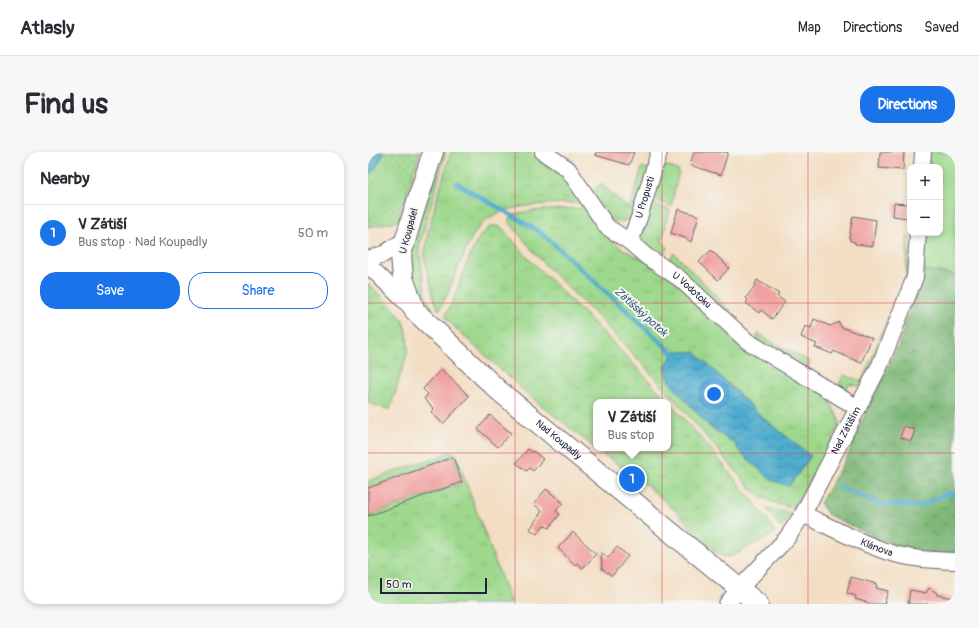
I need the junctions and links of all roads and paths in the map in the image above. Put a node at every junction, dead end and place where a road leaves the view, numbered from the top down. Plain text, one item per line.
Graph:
1 (433, 152) edge
2 (543, 152) edge
3 (659, 152) edge
4 (923, 152) edge
5 (922, 164) edge
6 (918, 236) edge
7 (406, 239) junction
8 (630, 242) junction
9 (368, 258) edge
10 (368, 265) edge
11 (415, 311) junction
12 (858, 408) junction
13 (803, 514) junction
14 (955, 561) edge
15 (739, 589) junction
16 (727, 604) edge
17 (758, 604) edge

1 - 7 street, U Koupadel
2 - 8 street, U Vodotoku
3 - 8 street, U Propusti
4 - 5 street
6 - 12 street, Nad Zátiším
7 - 9 street
7 - 11 street, U Koupadel
8 - 12 street, U Vodotoku
10 - 11 street, Nad Koupadly
11 - 15 street, Nad Koupadly
12 - 13 street, Nad Zátiším
13 - 14 street, Klánova
13 - 15 street, Nad Zátiším
15 - 16 street, Nad Zátiším
15 - 17 street, Nad Koupadly

